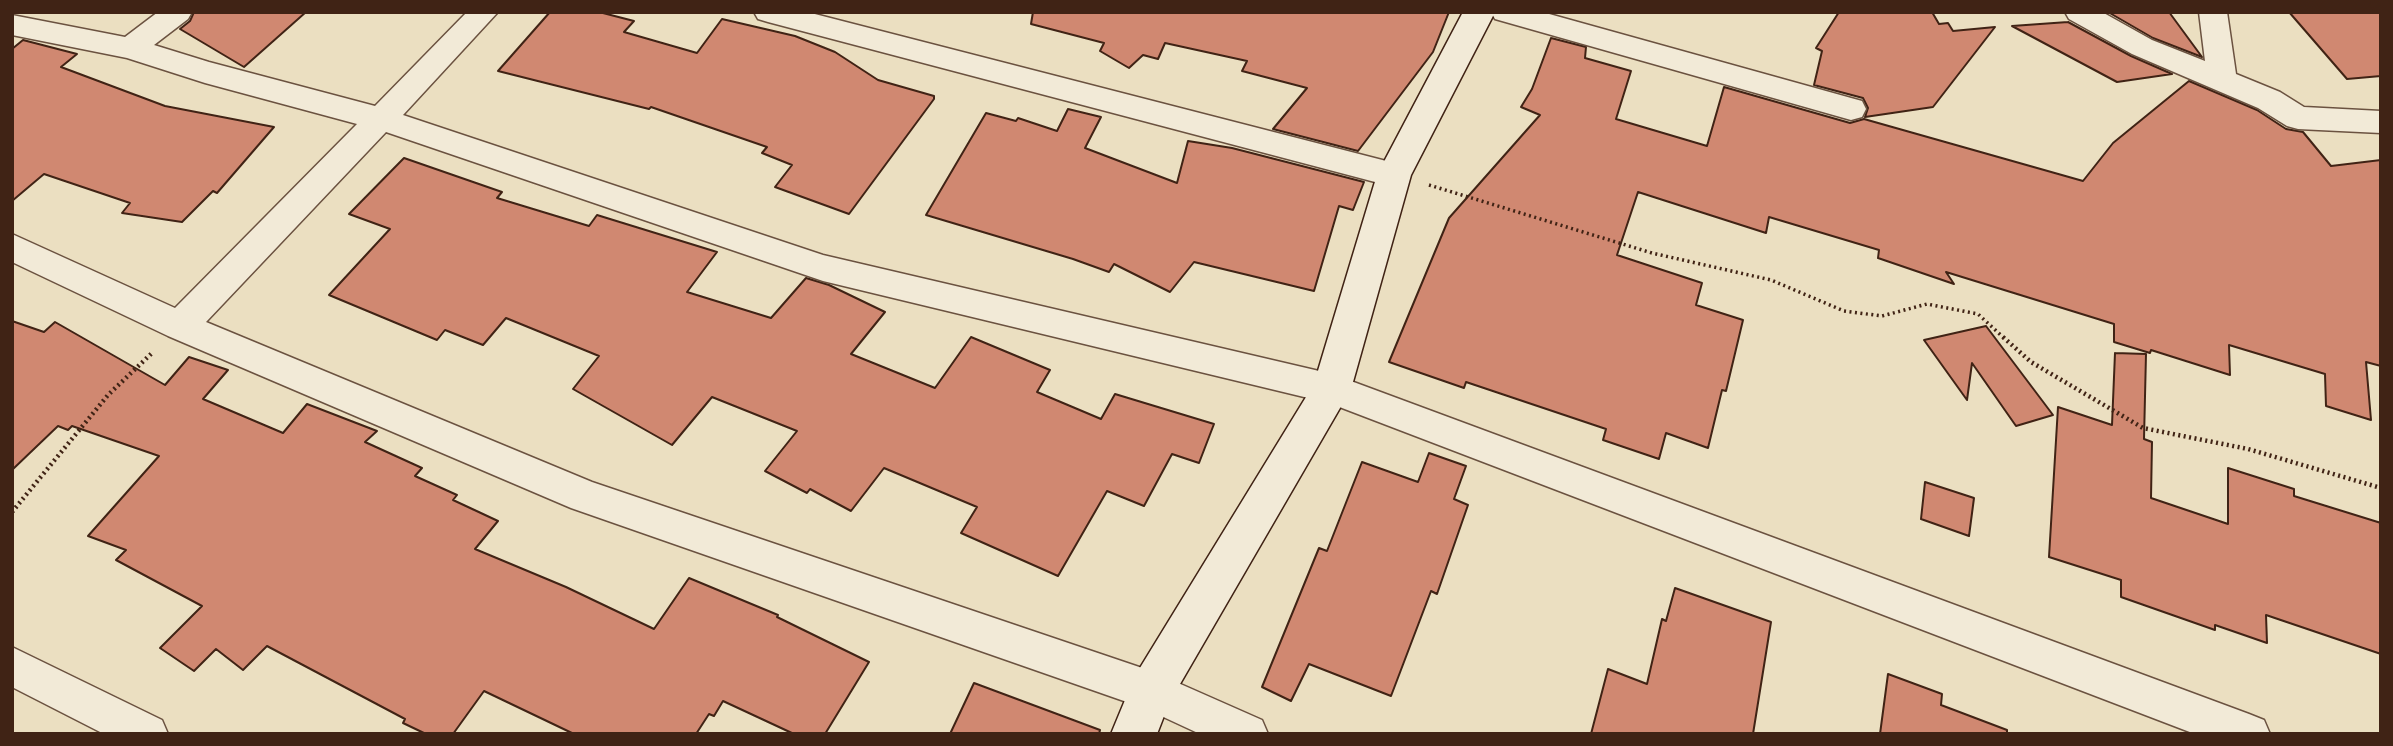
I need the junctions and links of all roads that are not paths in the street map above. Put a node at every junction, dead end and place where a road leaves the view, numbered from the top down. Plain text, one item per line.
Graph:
1 (178, 12) edge
2 (484, 12) edge
3 (768, 12) edge
4 (1479, 12) edge
5 (1505, 12) edge
6 (2079, 12) edge
7 (2213, 12) edge
8 (12, 25) edge
9 (130, 48) junction
10 (2222, 80) junction
11 (1851, 109) dead end
12 (378, 118) junction
13 (2381, 121) edge
14 (1394, 175) junction
15 (12, 247) edge
16 (180, 326) junction
17 (1332, 389) junction
18 (12, 666) edge
19 (1152, 691) junction
20 (147, 734) edge
21 (1134, 734) edge
22 (1247, 734) edge
23 (2249, 734) edge

1 - 9 street
2 - 12 street
3 - 14 street
4 - 14 street
5 - 11 street
6 - 10 street
7 - 10 street
8 - 9 street
9 - 12 street
10 - 13 street
12 - 16 street
12 - 17 street
14 - 17 street
15 - 16 street
16 - 19 street
17 - 19 street
17 - 23 street
18 - 20 street
19 - 21 street
19 - 22 street

